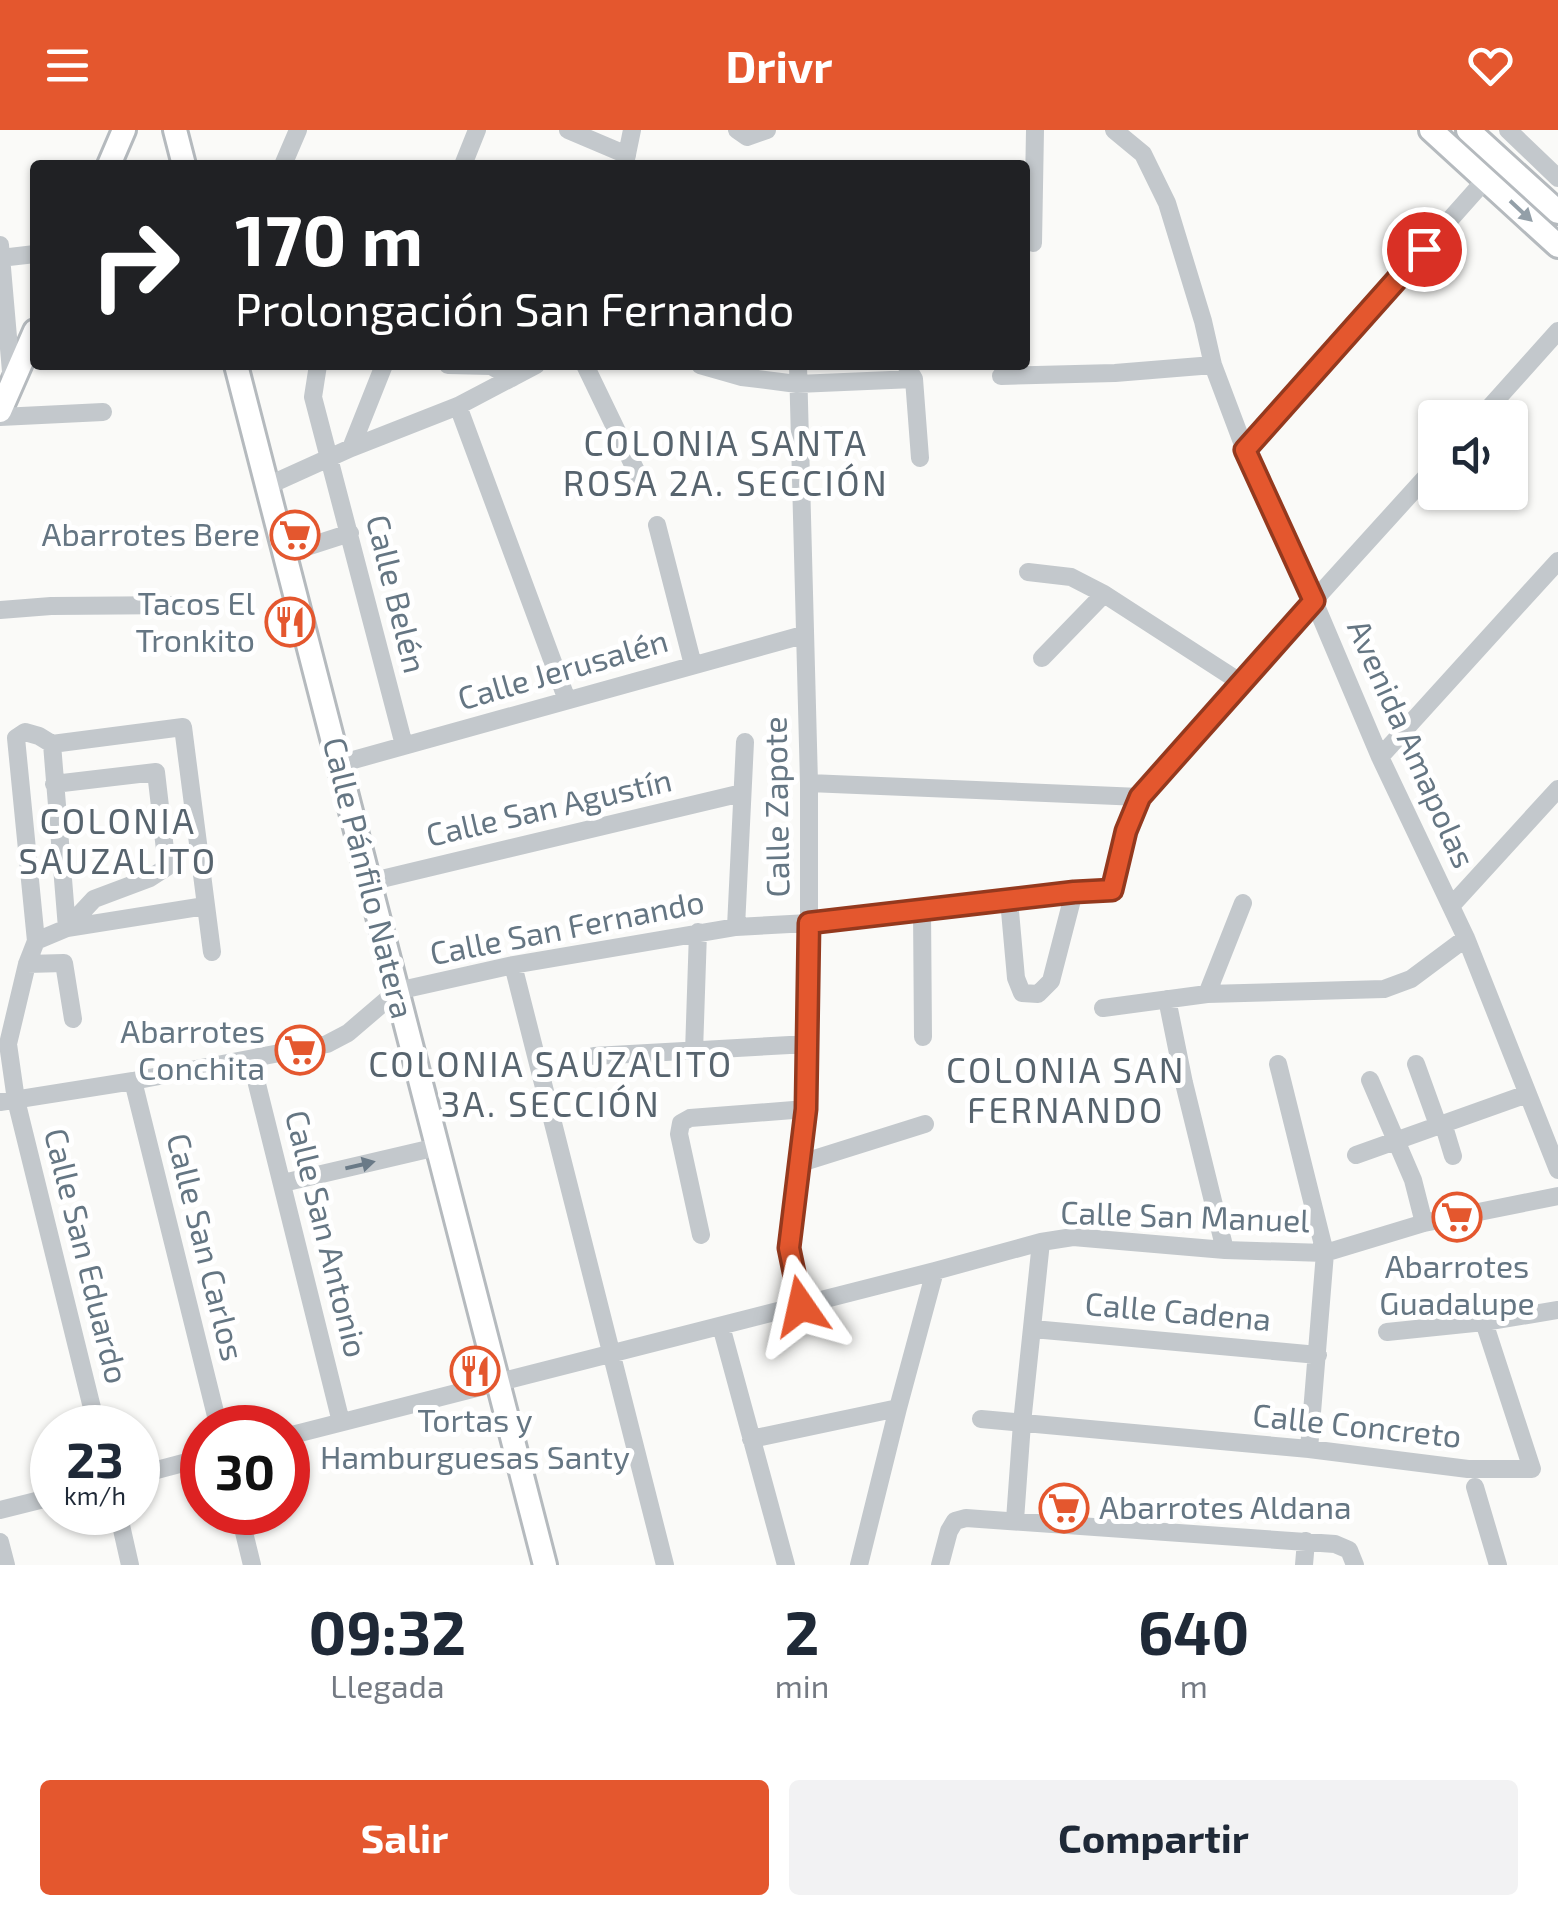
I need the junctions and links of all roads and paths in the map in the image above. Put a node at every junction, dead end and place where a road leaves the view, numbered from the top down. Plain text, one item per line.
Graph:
1 (124, 130) edge
2 (176, 130) edge
3 (298, 130) edge
4 (477, 130) edge
5 (568, 130) edge
6 (632, 130) edge
7 (766, 130) edge
8 (1035, 130) edge
9 (1114, 130) edge
10 (1432, 130) edge
11 (1468, 130) edge
12 (1508, 130) edge
13 (742, 133) edge
14 (111, 160) edge
15 (183, 160) edge
16 (286, 160) edge
17 (464, 160) edge
18 (626, 160) edge
19 (1555, 170) edge
20 (1486, 180) junction
21 (1558, 212) edge
22 (1034, 244) dead end
23 (0, 245) edge
24 (1558, 246) edge
25 (30, 255) edge
26 (1, 258) edge
27 (1558, 331) edge
28 (30, 342) edge
29 (1213, 365) junction
30 (237, 370) edge
31 (317, 370) edge
32 (382, 370) edge
33 (498, 370) edge
34 (527, 370) edge
35 (587, 370) edge
36 (718, 370) edge
37 (910, 372) edge
38 (797, 374) edge
39 (1002, 376) dead end
40 (512, 378) junction
41 (12, 383) junction
42 (1496, 400) edge
43 (458, 406) junction
44 (102, 412) dead end
45 (0, 414) edge
46 (352, 448) junction
47 (1245, 450) junction
48 (330, 458) junction
49 (920, 458) dead end
50 (638, 474) dead end
51 (267, 486) junction
52 (1418, 486) edge
53 (657, 525) dead end
54 (350, 533) junction
55 (284, 554) junction
56 (1558, 560) edge
57 (1028, 572) dead end
58 (1104, 594) junction
59 (1314, 601) junction
60 (186, 604) dead end
61 (0, 610) edge
62 (804, 635) junction
63 (1042, 658) dead end
64 (692, 666) junction
65 (1240, 682) junction
66 (568, 700) junction
67 (745, 742) dead end
68 (52, 744) junction
69 (404, 746) junction
70 (1380, 756) junction
71 (339, 764) junction
72 (190, 767) junction
73 (156, 772) junction
74 (54, 784) junction
75 (809, 784) junction
76 (1558, 789) edge
77 (742, 793) junction
78 (1140, 797) junction
79 (57, 814) junction
80 (24, 817) junction
81 (369, 882) junction
82 (1074, 892) junction
83 (1009, 900) junction
84 (1242, 903) dead end
85 (1452, 905) junction
86 (205, 906) junction
87 (922, 910) junction
88 (809, 923) junction
89 (736, 927) junction
90 (67, 928) junction
91 (698, 932) junction
92 (1466, 938) junction
93 (36, 942) junction
94 (212, 952) dead end
95 (27, 964) junction
96 (512, 965) junction
97 (397, 991) junction
98 (1207, 994) junction
99 (1166, 999) junction
100 (1103, 1008) dead end
101 (73, 1019) dead end
102 (923, 1037) dead end
103 (808, 1044) junction
104 (694, 1052) junction
105 (594, 1056) dead end
106 (251, 1060) junction
107 (1278, 1064) dead end
108 (1416, 1064) dead end
109 (1370, 1080) dead end
110 (133, 1082) junction
111 (1528, 1094) junction
112 (8, 1101) edge
113 (806, 1109) junction
114 (925, 1124) dead end
115 (1440, 1124) junction
116 (1397, 1140) junction
117 (437, 1146) junction
118 (1356, 1155) dead end
119 (1453, 1156) dead end
120 (801, 1162) junction
121 (1558, 1170) edge
122 (283, 1183) junction
123 (1558, 1196) edge
124 (1424, 1223) junction
125 (701, 1235) dead end
126 (1041, 1242) junction
127 (1225, 1250) junction
128 (1325, 1254) junction
129 (935, 1271) junction
130 (801, 1306) junction
131 (1558, 1310) edge
132 (1484, 1322) junction
133 (721, 1326) junction
134 (1033, 1330) junction
135 (1387, 1332) dead end
136 (610, 1352) junction
137 (1318, 1354) junction
138 (498, 1382) junction
139 (92, 1405) edge
140 (213, 1405) edge
141 (898, 1408) junction
142 (980, 1419) dead end
143 (341, 1422) junction
144 (1022, 1423) junction
145 (310, 1430) edge
146 (751, 1440) junction
147 (1309, 1449) junction
148 (1475, 1487) dead end
149 (30, 1502) edge
150 (0, 1510) edge
151 (1015, 1520) junction
152 (123, 1535) edge
153 (245, 1535) edge
154 (1306, 1541) junction
155 (0, 1542) edge
156 (6, 1565) edge
157 (130, 1565) edge
158 (252, 1565) edge
159 (545, 1565) edge
160 (665, 1565) edge
161 (786, 1565) edge
162 (859, 1565) edge
163 (940, 1565) edge
164 (1304, 1565) edge
165 (1355, 1565) edge
166 (1498, 1565) edge

1 - 14 main road
2 - 15 main road
3 - 16 street
4 - 17 street
5 - 18 street
6 - 18 street
7 - 13 street
8 - 22 street
9 - 29 street, Avenida Amapolas
10 - 20 main road
11 - 21 main road
12 - 19 street
20 -> 24 main road
20 - 47 street
23 - 26 street
25 - 26 street
26 - 41 street
27 - 42 street
28 - 41 main road
29 - 39 street
29 - 47 street, Avenida Amapolas
30 - 51 main road, Calle Pánfilo Natera
31 - 48 street, Calle Belén
32 - 46 street
33 - 40 street
34 - 40 street
35 - 50 street
36 - 38 street
37 - 38 street
37 - 49 street
38 - 62 street, Calle Zapote
40 - 43 street
41 - 45 main road
43 - 46 street
43 - 66 street
44 - 45 street
46 - 48 street
47 - 59 street, Avenida Amapolas
48 - 51 street
48 - 54 street, Calle Belén
51 - 55 main road, Calle Pánfilo Natera
52 - 59 street
53 - 64 street
54 - 55 street
54 - 69 street, Calle Belén
55 - 71 main road, Calle Pánfilo Natera
56 - 70 street
57 - 58 street
58 - 63 street
58 - 65 street
59 - 65 street
59 - 70 street, Avenida Amapolas
60 - 61 street
62 - 64 street, Calle Jerusalén
62 - 75 street, Calle Zapote
64 - 66 street, Calle Jerusalén
65 - 78 street
66 - 69 street, Calle Jerusalén
67 - 77 street
68 - 72 street
68 - 74 street
68 - 80 street
69 - 71 street, Calle Jerusalén
70 - 85 street, Avenida Amapolas
71 - 81 main road, Calle Pánfilo Natera
72 - 73 street
72 - 86 street
73 - 74 street
73 - 90 street
74 - 79 street
75 - 78 street
75 - 88 street, Calle Zapote
76 - 85 street
77 - 81 street, Calle San Agustín
77 - 89 street
78 - 82 street, Calle San Fernando
79 - 80 street
79 - 90 street
80 - 93 street
81 - 97 main road, Calle Pánfilo Natera
82 - 83 street, Calle San Fernando
82 - 83 street
83 - 87 street, Calle San Fernando
84 - 98 street
85 - 92 street, Avenida Amapolas
86 - 90 street
86 - 94 street
87 - 88 street, Calle San Fernando
87 - 102 street
88 - 89 street, Calle San Fernando
88 - 103 street, Calle Zapote
89 - 91 street, Calle San Fernando
90 - 93 street
91 - 96 street, Calle San Fernando
91 - 104 street
92 - 98 street
92 - 111 street, Avenida Amapolas
93 - 95 street, Calle San Eduardo
95 - 101 street
95 - 112 street, Calle San Eduardo
96 - 97 street, Calle San Fernando
96 - 136 street
97 - 106 street, Calle San Fernando
97 - 117 main road, Calle Pánfilo Natera
98 - 99 street
99 - 100 street
99 - 127 street
103 - 104 street
103 - 113 street, Calle Zapote
104 - 105 street
106 - 110 street, Calle San Fernando
106 - 122 street, Calle San Antonio
107 - 128 street
108 - 115 street
109 - 116 street
110 - 112 street, Calle San Fernando
110 - 140 street, Calle San Carlos
111 - 115 street
111 - 121 street, Avenida Amapolas
112 - 139 street, Calle San Eduardo
113 - 120 street, Calle Zapote
113 - 125 street
114 - 120 street
115 - 116 street
115 - 119 street
116 - 118 street
116 - 124 street
122 -> 117 street
117 - 138 main road, Calle Pánfilo Natera
120 - 130 street, Calle Zapote
122 - 143 street, Calle San Antonio
123 - 124 street, Calle San Manuel
124 - 128 street, Calle San Manuel
126 - 127 street, Calle San Manuel
126 - 129 street, Calle San Manuel
126 - 134 street
127 - 128 street, Calle San Manuel
128 - 137 street
129 - 130 street, Calle San Manuel
129 - 141 street
130 - 133 street, Calle San Manuel
131 - 132 street
132 - 135 street
132 - 147 street, Calle Concreto
133 - 136 street, Calle San Manuel
133 - 146 street
134 - 137 street, Calle Cadena
134 - 144 street
136 - 138 street, Calle San Manuel
136 - 160 street
137 - 147 street
138 - 143 street, Calle San Manuel
138 - 159 main road, Calle Pánfilo Natera
141 - 146 street
141 - 162 street
142 - 144 street, Calle Concreto
143 - 145 street, Calle San Manuel
144 - 147 street, Calle Concreto
144 - 151 street
146 - 161 street
148 - 166 street
149 - 150 street
151 - 154 street
151 - 163 street
152 - 157 street
153 - 158 street
154 - 164 street
154 - 165 street
155 - 156 street

